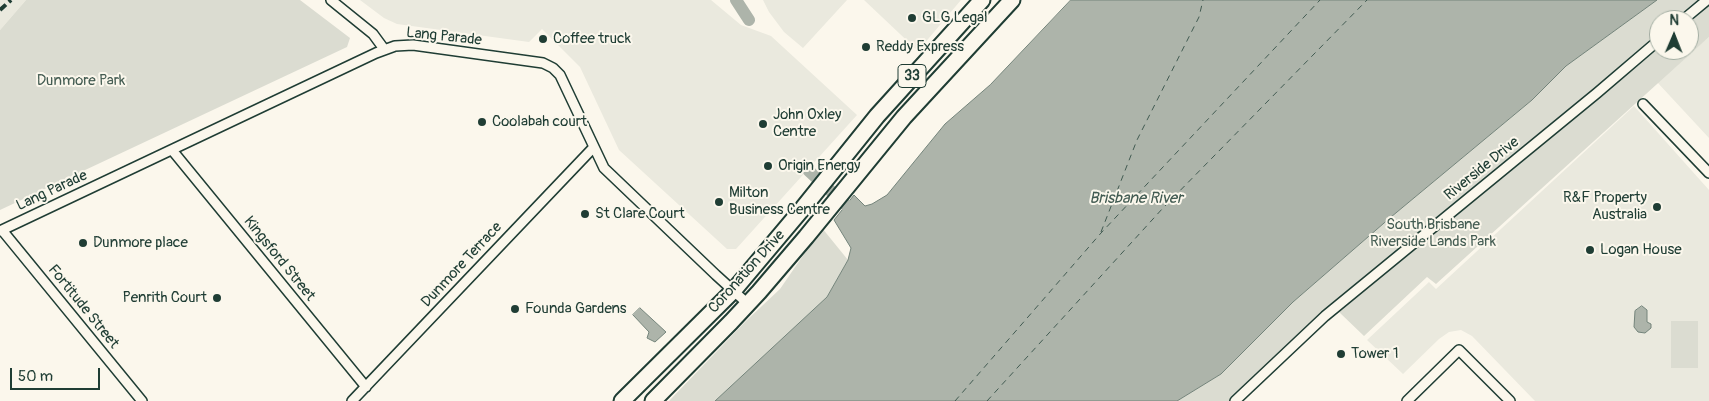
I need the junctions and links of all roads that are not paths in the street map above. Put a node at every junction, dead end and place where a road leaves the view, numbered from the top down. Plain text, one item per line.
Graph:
1 (331, 0) edge
2 (982, 0) edge
3 (1012, 0) edge
4 (1707, 0) edge
5 (1695, 10) edge
6 (384, 49) junction
7 (1649, 49) edge
8 (1643, 104) dead end
9 (593, 148) junction
10 (172, 150) junction
11 (1709, 173) edge
12 (1, 230) edge
13 (734, 290) junction
14 (748, 304) junction
15 (366, 387) junction
16 (142, 401) edge
17 (352, 401) edge
18 (622, 401) edge
19 (653, 401) edge
20 (1235, 401) edge
21 (1408, 401) edge
22 (1510, 401) edge

1 - 6 street
2 - 13 highway, Coronation Drive / 33
3 - 14 highway, Coronation Drive / 33
4 - 5 street
6 - 9 street, Lang Parade
6 - 10 street, Lang Parade
7 - 20 street, Riverside Drive
8 - 11 street
9 - 13 street, Lang Parade
9 - 15 street, Dunmore Terrace
10 - 12 street, Lang Parade
10 - 15 street, Kingsford Street
12 - 16 street, Fortitude Street
13 - 14 street, Lang Parade
13 - 18 highway, Coronation Drive / 33
14 - 19 highway, Coronation Drive / 33
15 - 17 street, Dunmore Terrace
21 - 22 street

